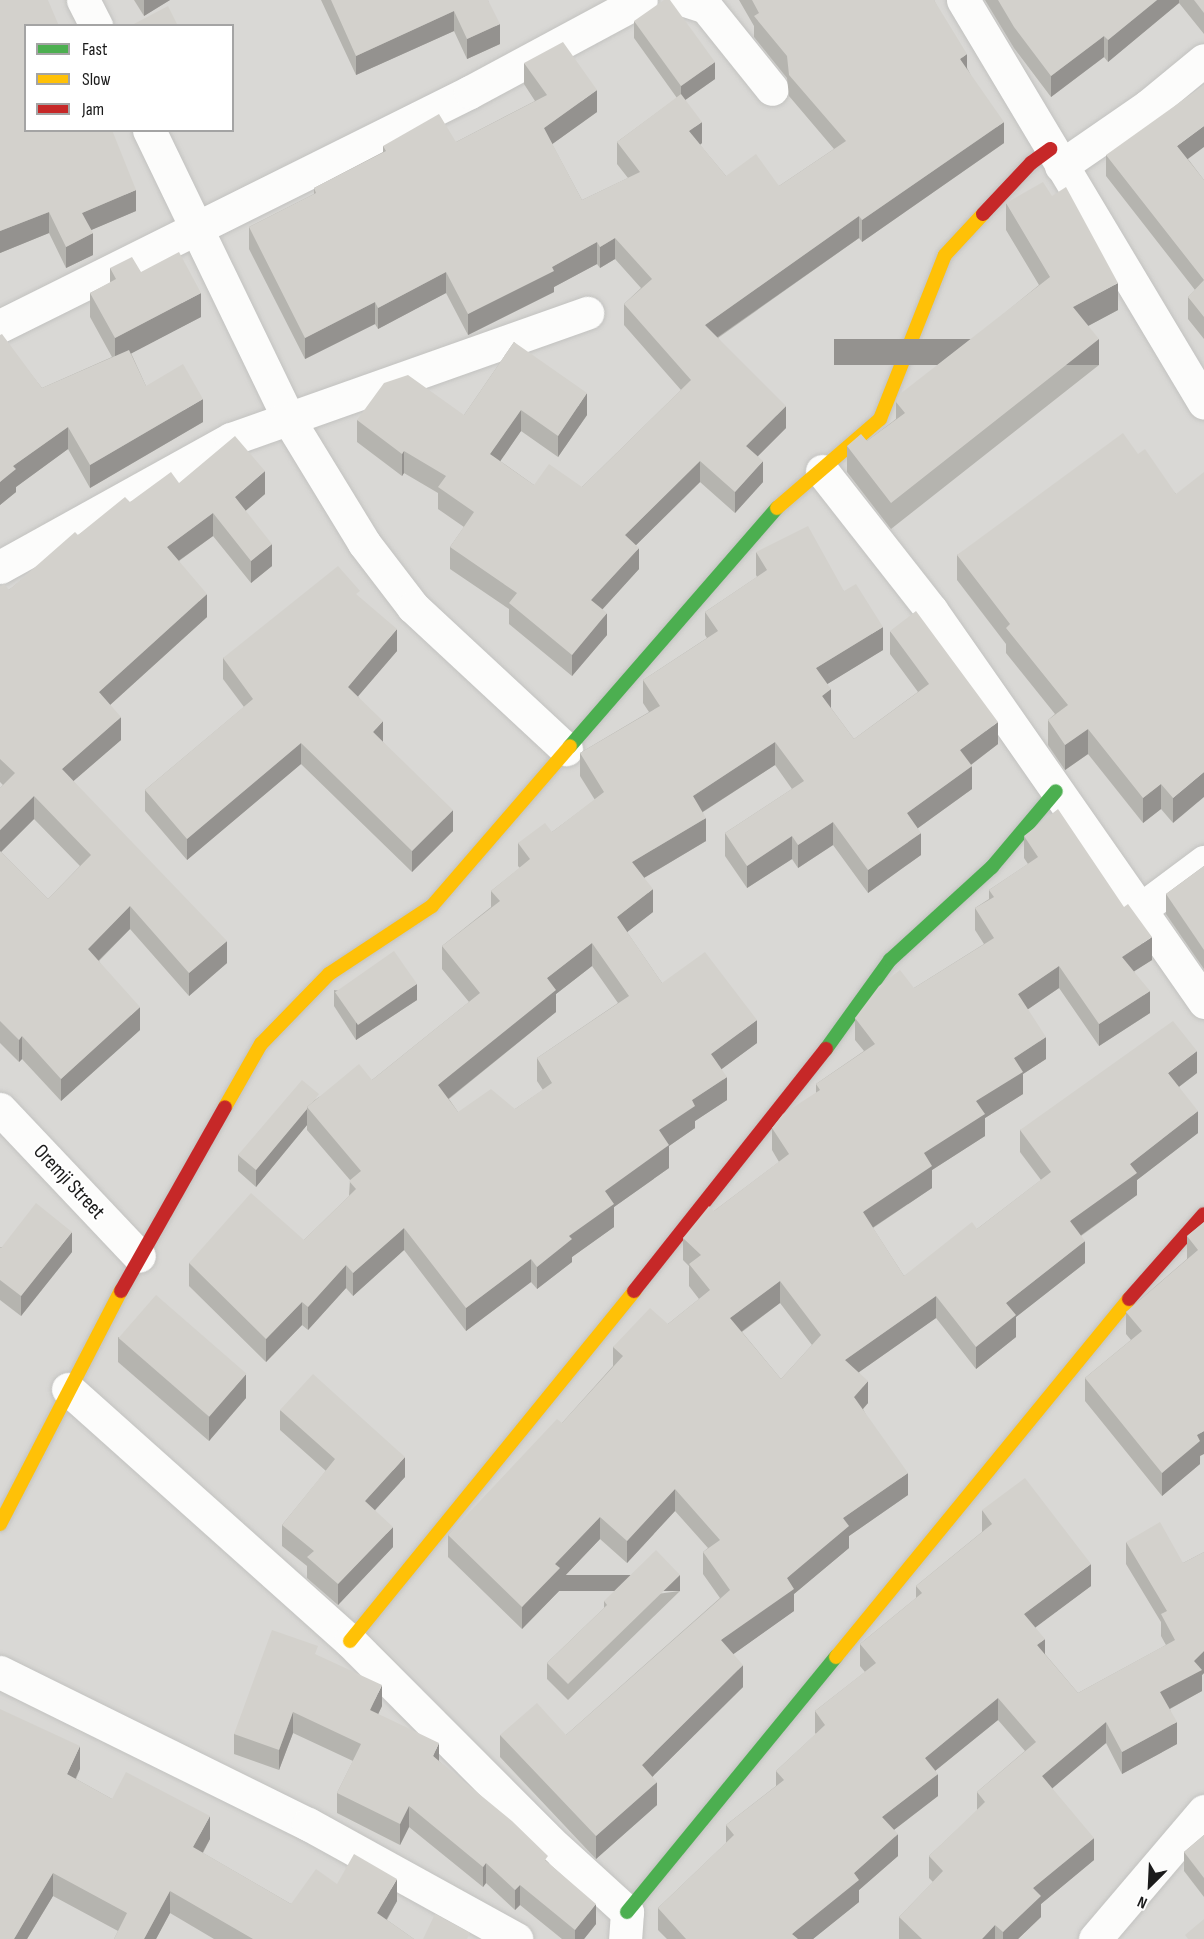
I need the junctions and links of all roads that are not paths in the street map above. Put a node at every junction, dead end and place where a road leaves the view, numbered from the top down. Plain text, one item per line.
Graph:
1 (83, 0) edge
2 (641, 0) edge
3 (685, 0) edge
4 (963, 0) edge
5 (95, 24) edge
6 (1204, 60) edge
7 (772, 89) dead end
8 (150, 132) edge
9 (1056, 158) junction
10 (197, 227) junction
11 (587, 313) dead end
12 (0, 326) edge
13 (1204, 402) edge
14 (290, 420) junction
15 (822, 471) junction
16 (0, 567) edge
17 (566, 749) junction
18 (1056, 791) junction
19 (1204, 862) edge
20 (1141, 909) junction
21 (1204, 1002) edge
22 (0, 1109) edge
23 (1204, 1214) edge
24 (139, 1256) junction
25 (68, 1389) junction
26 (0, 1524) edge
27 (350, 1641) junction
28 (0, 1672) edge
29 (1204, 1812) edge
30 (626, 1926) edge
31 (516, 1939) edge
32 (1095, 1939) edge

1 - 5 street
2 - 10 street
3 - 7 street
4 - 9 street
6 - 9 street
8 - 10 street
9 - 13 street
9 - 15 street
10 - 12 street
10 - 14 street
11 - 14 street
14 - 16 street
14 - 17 street
15 - 17 street
15 - 18 street
17 - 24 street
18 - 20 street
18 - 27 street
19 - 20 street
20 - 21 street
22 - 24 street, Oremji Street
23 - 30 street
24 - 25 street
25 - 26 street
25 - 27 street
27 - 30 street
28 - 31 street
29 - 32 street

